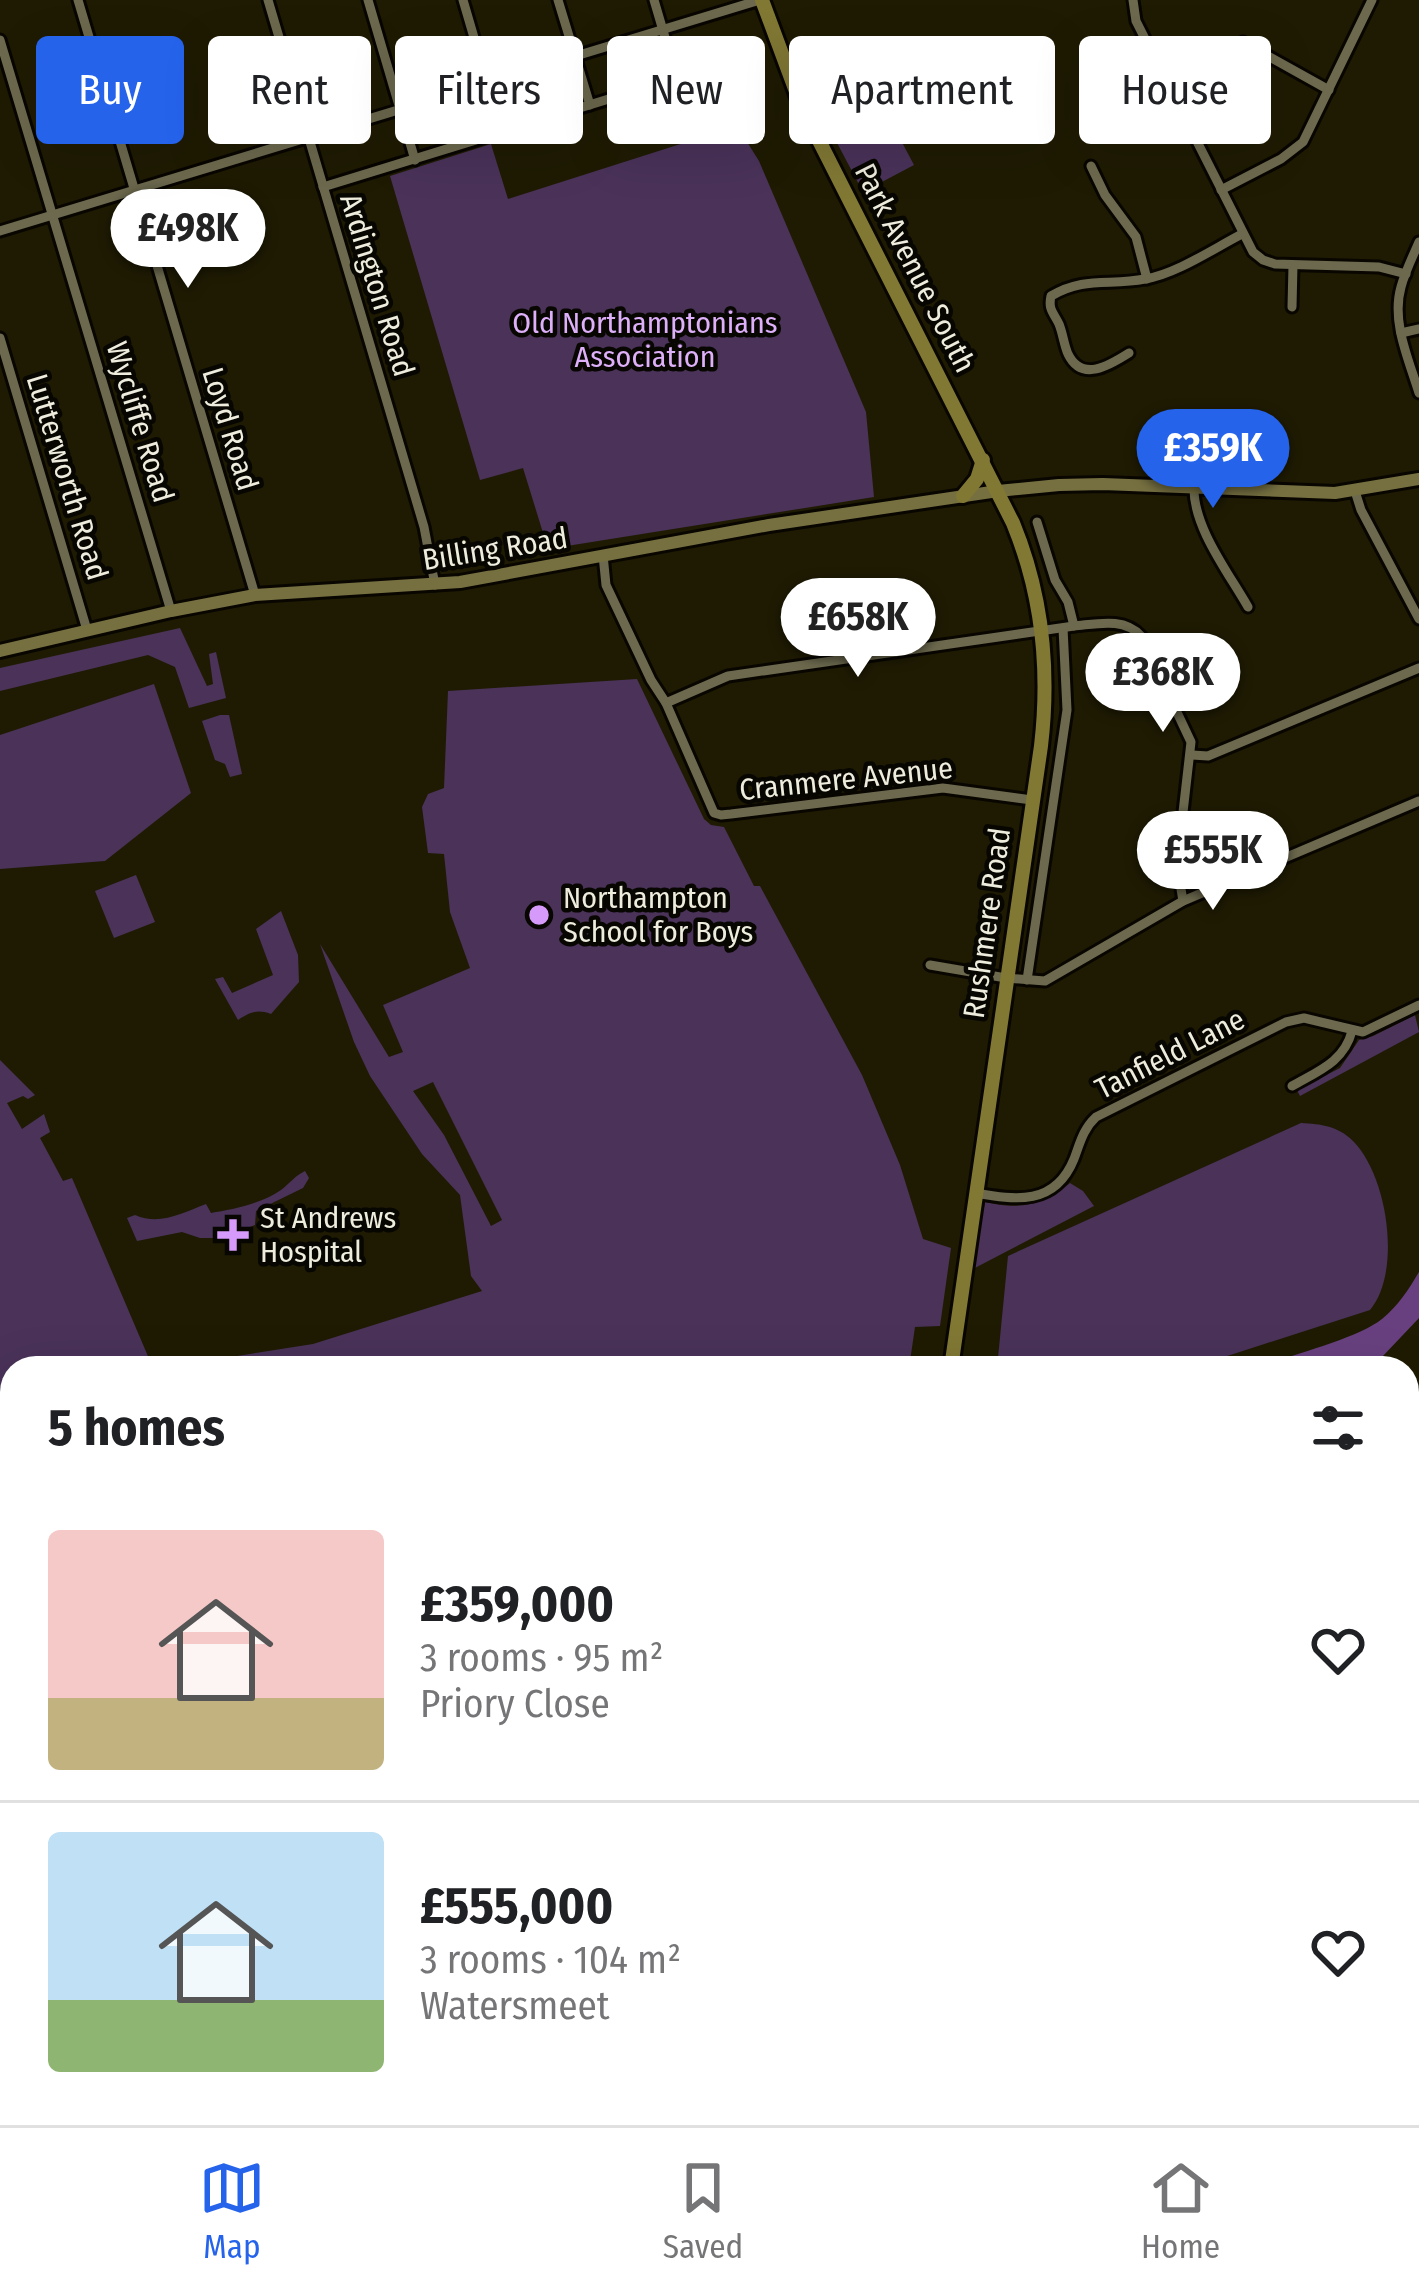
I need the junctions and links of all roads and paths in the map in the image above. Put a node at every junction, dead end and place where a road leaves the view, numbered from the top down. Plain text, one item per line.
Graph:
1 (78, 0) edge
2 (268, 0) edge
3 (368, 0) edge
4 (463, 0) edge
5 (558, 0) edge
6 (653, 0) edge
7 (761, 0) edge
8 (1132, 0) edge
9 (1366, 2) edge
10 (663, 30) junction
11 (279, 36) edge
12 (474, 36) edge
13 (569, 36) edge
14 (0, 40) edge
15 (583, 55) edge
16 (1271, 58) edge
17 (583, 83) edge
18 (1329, 90) junction
19 (395, 91) edge
20 (590, 105) junction
21 (583, 107) edge
22 (292, 144) edge
23 (310, 144) edge
24 (410, 144) edge
25 (467, 144) edge
26 (415, 160) junction
27 (1091, 166) dead end
28 (323, 187) junction
29 (135, 190) junction
30 (1220, 190) junction
31 (53, 215) junction
32 (0, 231) edge
33 (1242, 234) junction
34 (1419, 242) edge
35 (1292, 265) junction
36 (1406, 274) junction
37 (1147, 279) junction
38 (1292, 308) dead end
39 (1419, 328) edge
40 (1401, 333) junction
41 (0, 338) edge
42 (1129, 353) dead end
43 (1419, 393) edge
44 (983, 460) junction
45 (1419, 478) edge
46 (1194, 487) junction
47 (998, 491) junction
48 (1355, 491) junction
49 (963, 496) junction
50 (1037, 522) dead end
51 (604, 555) junction
52 (435, 584) junction
53 (255, 595) junction
54 (1248, 607) dead end
55 (171, 611) junction
56 (1419, 619) edge
57 (1068, 627) junction
58 (87, 631) junction
59 (1042, 631) junction
60 (0, 651) edge
61 (1419, 668) edge
62 (666, 703) junction
63 (1192, 755) junction
64 (1032, 800) junction
65 (1419, 801) edge
66 (1183, 901) junction
67 (930, 965) dead end
68 (1006, 978) junction
69 (1028, 980) junction
70 (1419, 1005) edge
71 (1352, 1031) junction
72 (1292, 1085) dead end
73 (975, 1193) junction
74 (953, 1356) edge

1 - 29 street, Loyd Road
2 - 11 street, Ardington Road
3 - 19 street
4 - 12 street
5 - 13 street
6 - 10 street
7 - 10 street
7 - 44 main road, Park Avenue South
8 - 30 street
9 - 18 street
10 - 15 street
10 - 20 street
14 - 31 street, Wycliffe Road
16 - 18 street
17 - 20 street
18 - 30 street
20 - 21 street
22 - 29 street
23 - 28 street, Ardington Road
24 - 26 street
25 - 26 street
26 - 28 street
27 - 37 street
28 - 52 street, Ardington Road
29 - 31 street
29 - 53 street, Loyd Road
30 - 33 street
31 - 32 street
31 - 55 street, Wycliffe Road
33 - 35 street
33 - 37 street
34 - 36 street
35 - 36 street
35 - 38 street
36 - 40 street
37 - 42 street
39 - 40 street
40 - 43 street
41 - 58 street, Lutterworth Road
44 - 47 main road, Park Avenue South
44 - 49 main road
45 - 48 street, Billing Road
46 - 47 street, Billing Road
46 - 48 street, Billing Road
46 - 54 street
47 - 49 street, Billing Road
47 - 59 main road, Rushmere Road
48 - 56 street
49 - 51 street, Billing Road
50 - 57 street, Rushmere Road
51 - 52 street, Billing Road
51 - 62 street
52 - 53 street, Billing Road
53 - 55 street, Billing Road
55 - 58 street, Billing Road
57 - 59 street
57 - 63 street
57 - 69 street, Rushmere Road
58 - 60 street, Billing Road
59 - 62 street
59 - 64 main road, Rushmere Road
61 - 63 street
62 - 64 street, Cranmere Avenue
63 - 66 street
64 - 68 main road, Rushmere Road
65 - 66 street
66 - 69 street
67 - 68 street
68 - 69 street
68 - 73 main road, Rushmere Road
70 - 71 street
71 - 72 street
71 - 73 street, Tanfield Lane
73 - 74 main road, Rushmere Road

